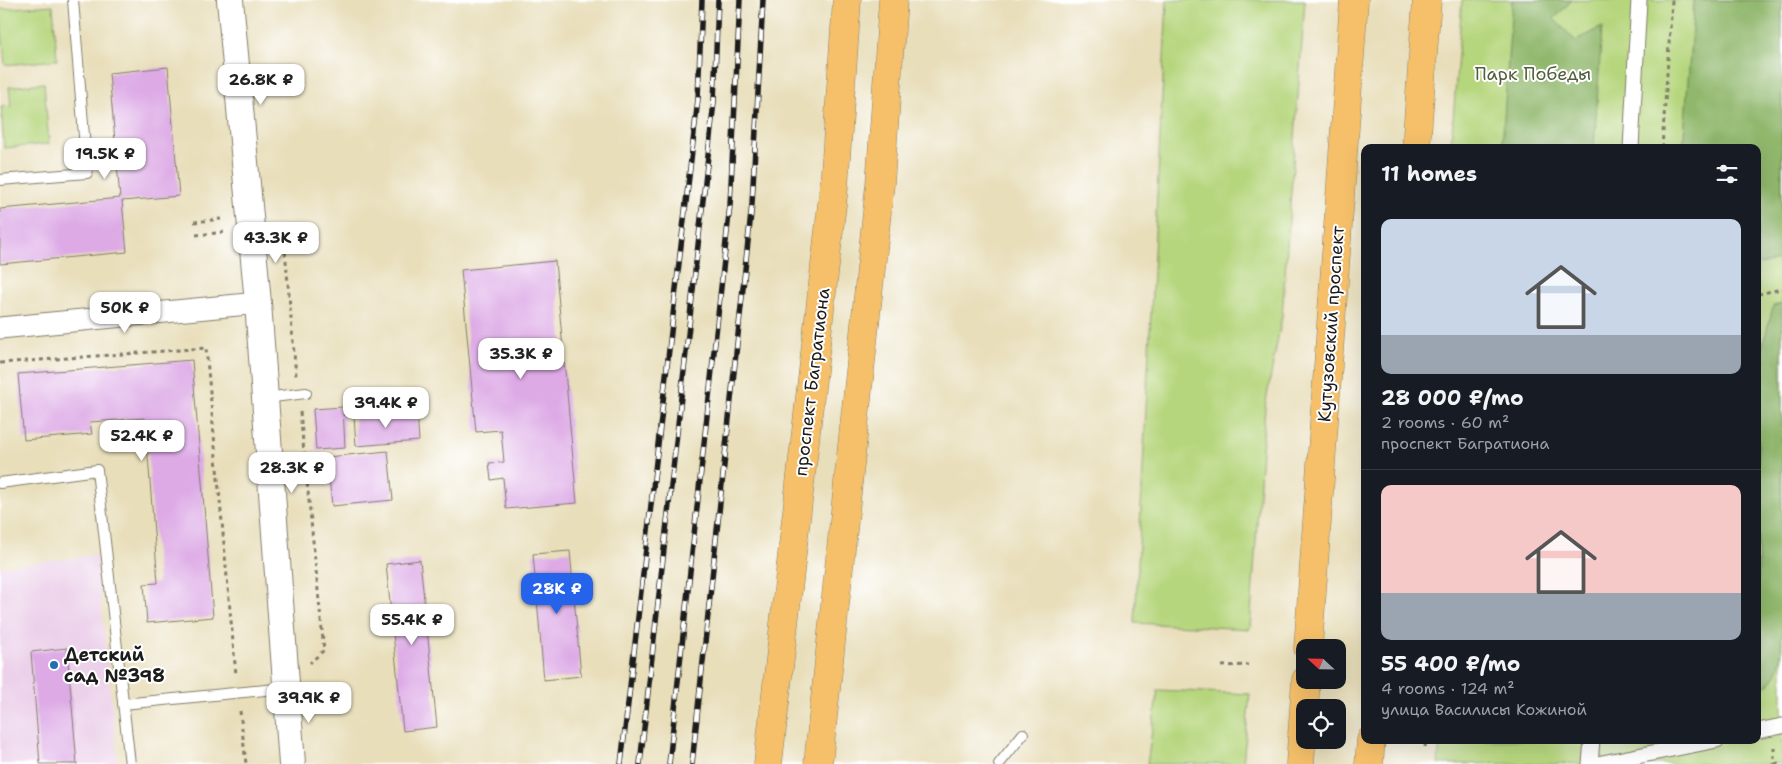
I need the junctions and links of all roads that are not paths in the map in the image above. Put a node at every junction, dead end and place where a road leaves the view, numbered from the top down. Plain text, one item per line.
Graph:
1 (73, 0) edge
2 (230, 0) edge
3 (847, 0) edge
4 (893, 0) edge
5 (1354, 0) edge
6 (1427, 0) edge
7 (1639, 0) edge
8 (1416, 144) edge
9 (1631, 144) edge
10 (0, 180) edge
11 (258, 303) junction
12 (0, 328) edge
13 (302, 394) road end
14 (264, 398) junction
15 (0, 483) edge
16 (1309, 639) edge
17 (285, 688) junction
18 (1305, 689) edge
19 (123, 704) junction
20 (1782, 726) edge
21 (1761, 730) edge
22 (1023, 734) dead end
23 (1371, 744) edge
24 (1592, 744) edge
25 (1697, 744) edge
26 (130, 764) edge
27 (292, 764) edge
28 (768, 764) edge
29 (818, 764) edge
30 (999, 764) edge
31 (1300, 764) edge
32 (1369, 764) edge
33 (1590, 764) edge
34 (1597, 764) edge

1 - 10 lane
2 - 11 street
3 - 28 main road, проспект Багратиона
4 - 29 main road
5 - 16 main road, Кутузовский проспект
6 - 8 main road
7 - 9 street
11 - 12 street
11 - 14 street
13 - 14 lane
14 - 17 street
15 - 19 lane
17 - 19 lane
17 - 27 street
18 - 31 main road
19 - 26 lane
20 - 21 street
22 - 30 lane
23 - 32 main road
24 - 33 street
25 - 34 street

